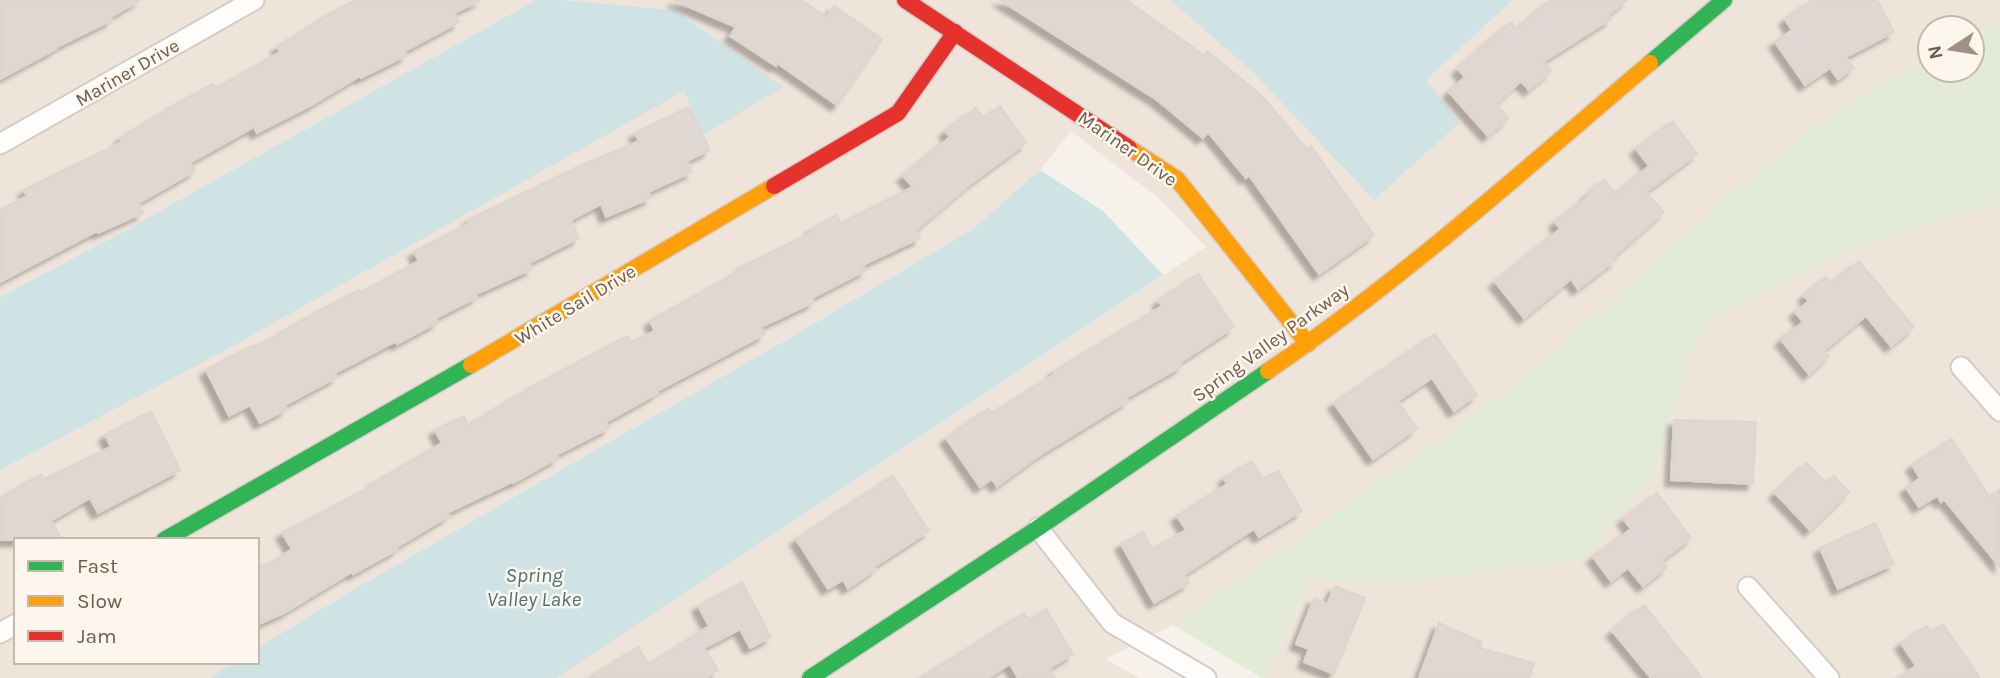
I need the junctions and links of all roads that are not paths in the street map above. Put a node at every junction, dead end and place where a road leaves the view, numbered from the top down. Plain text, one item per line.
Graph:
1 (254, 0) edge
2 (905, 0) edge
3 (1724, 0) edge
4 (955, 33) junction
5 (0, 144) edge
6 (1308, 344) junction
7 (1961, 367) dead end
8 (2000, 411) edge
9 (1038, 528) junction
10 (168, 538) edge
11 (1748, 587) dead end
12 (810, 678) edge
13 (1206, 678) edge
14 (1829, 678) edge

1 - 5 street, Mariner Drive
2 - 4 street, Mariner Drive
3 - 6 street, Spring Valley Parkway
4 - 6 street, Mariner Drive
4 - 10 street, White Sail Drive
6 - 9 street, Spring Valley Parkway
7 - 8 street
9 - 12 street, Spring Valley Parkway
9 - 13 street
11 - 14 street

